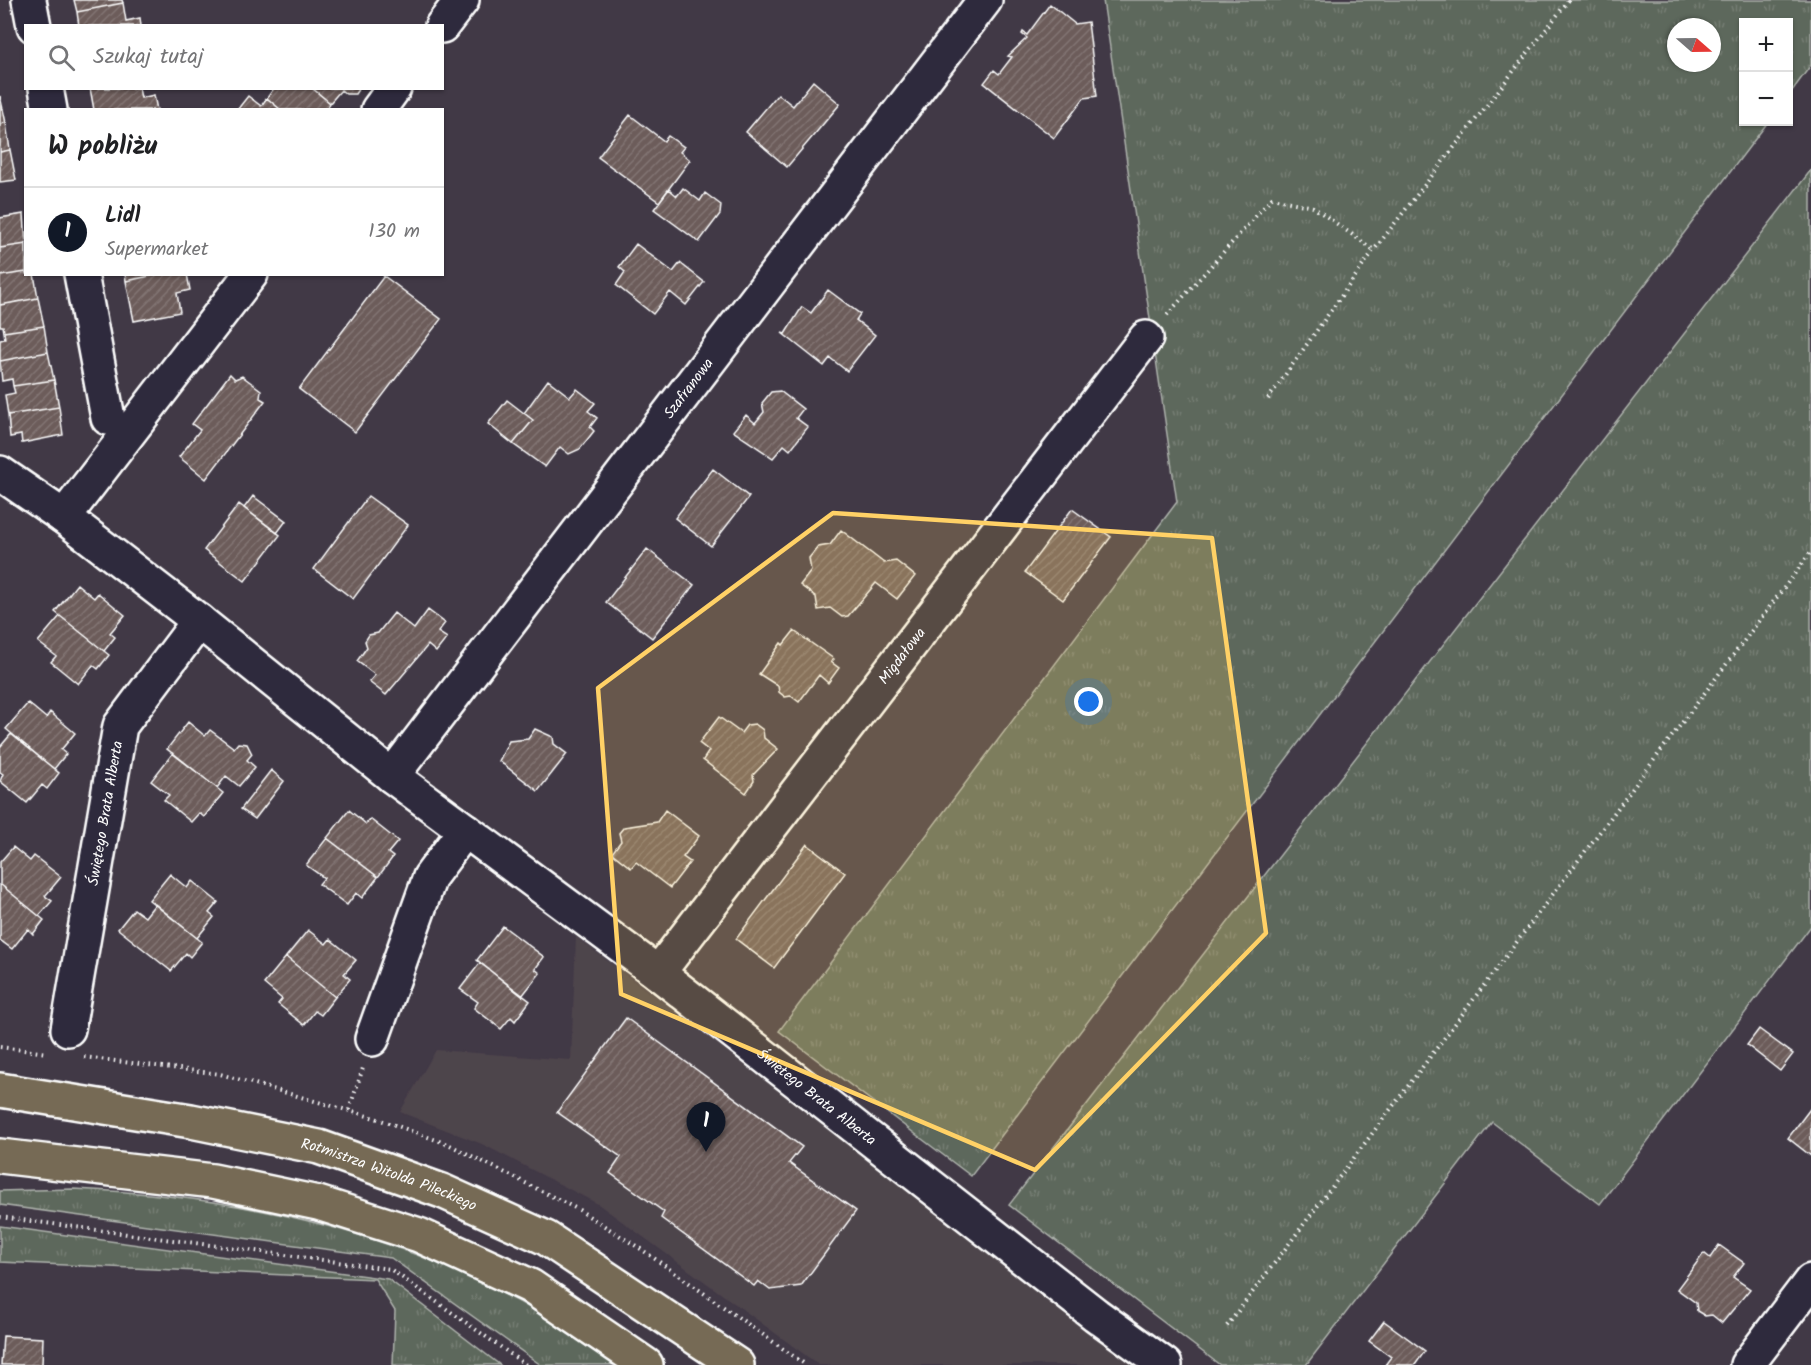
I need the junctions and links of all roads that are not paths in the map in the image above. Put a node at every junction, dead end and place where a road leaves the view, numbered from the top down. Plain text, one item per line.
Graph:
1 (29, 0) edge
2 (462, 0) edge
3 (985, 0) edge
4 (34, 24) edge
5 (444, 24) edge
6 (46, 90) edge
7 (393, 90) edge
8 (50, 108) edge
9 (379, 108) edge
10 (81, 276) edge
11 (249, 276) edge
12 (1146, 338) road end
13 (108, 418) dead end
14 (0, 473) edge
15 (64, 517) junction
16 (199, 621) junction
17 (392, 776) junction
18 (465, 830) junction
19 (658, 973) junction
20 (68, 1029) dead end
21 (372, 1039) road end
22 (0, 1090) edge
23 (0, 1156) edge
24 (1811, 1281) edge
25 (646, 1365) edge
26 (737, 1365) edge
27 (1166, 1365) edge
28 (1747, 1365) edge

1 - 4 street
2 - 5 street
3 - 17 street, Szafranowa
6 - 8 street
7 - 9 street
10 - 13 street
11 - 15 street
12 - 19 street, Migdałowa
14 - 15 street, Świętego Brata Alberta
15 - 16 street, Świętego Brata Alberta
16 - 17 street, Świętego Brata Alberta
16 - 20 street, Świętego Brata Alberta
17 - 18 street, Świętego Brata Alberta
18 - 19 street, Świętego Brata Alberta
18 - 21 street
19 - 27 street, Świętego Brata Alberta
22 - 26 main road, Rotmistrza Witolda Pileckiego
23 - 25 main road
24 - 28 street

